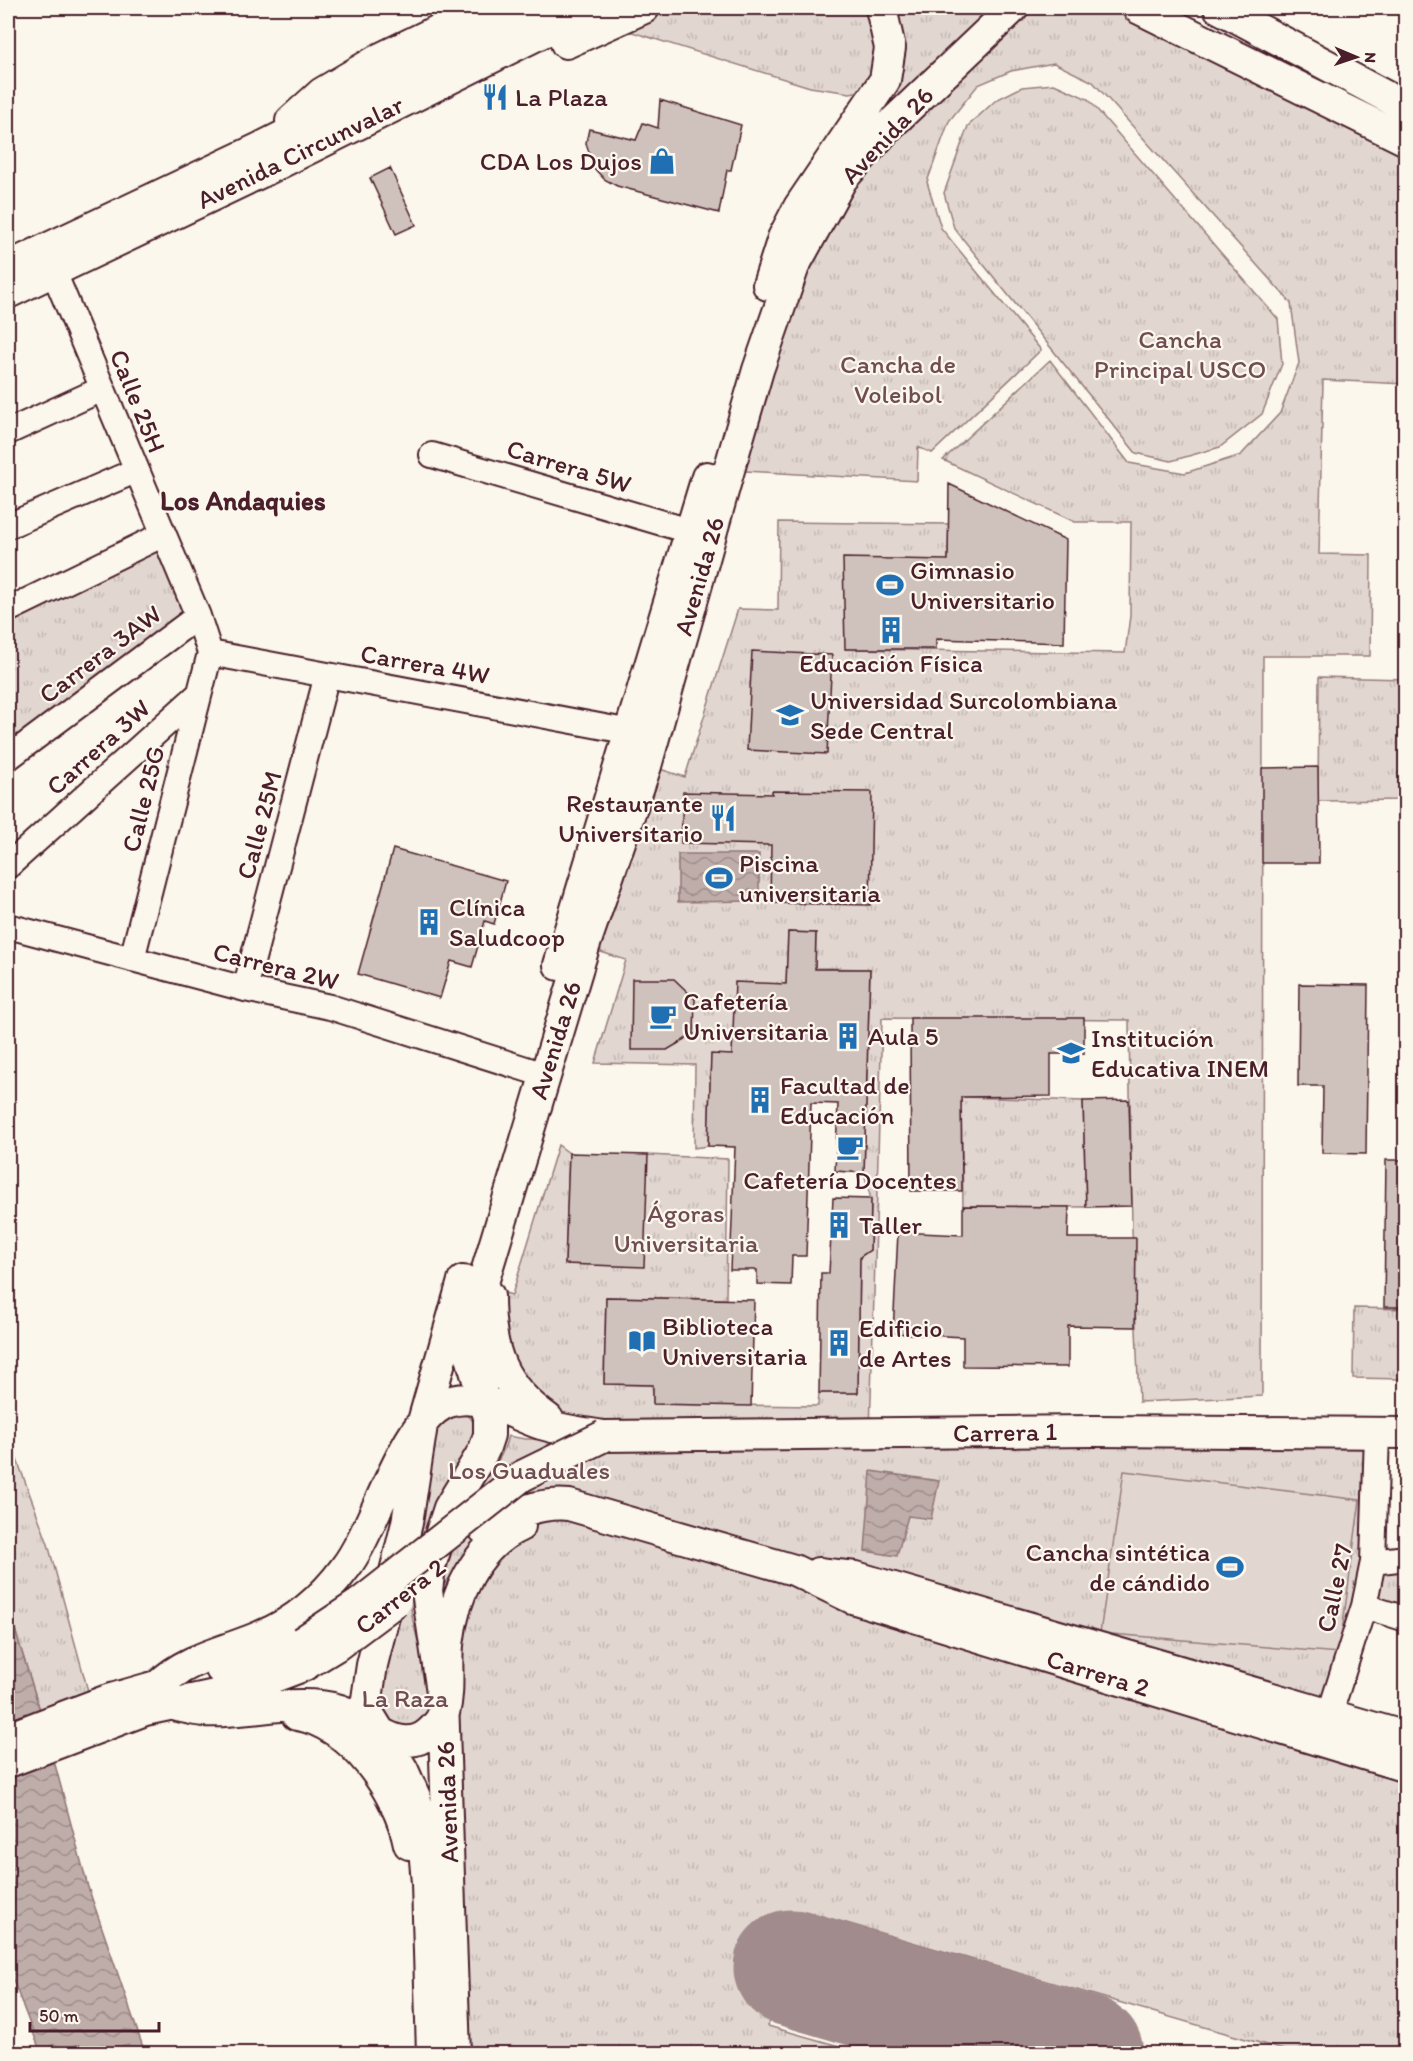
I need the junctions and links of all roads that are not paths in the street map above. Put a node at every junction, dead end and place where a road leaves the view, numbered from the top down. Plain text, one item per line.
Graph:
1 (484, 8) edge
2 (538, 8) edge
3 (591, 8) edge
4 (644, 8) edge
5 (881, 8) edge
6 (1013, 8) edge
7 (1138, 8) edge
8 (1219, 8) edge
9 (1406, 107) edge
10 (1406, 140) edge
11 (266, 157) junction
12 (8, 267) edge
13 (53, 270) junction
14 (8, 293) edge
15 (102, 389) junction
16 (8, 432) edge
17 (432, 455) dead end
18 (135, 471) junction
19 (8, 526) edge
20 (689, 531) junction
21 (162, 535) junction
22 (8, 610) edge
23 (198, 616) junction
24 (210, 653) junction
25 (327, 675) junction
26 (200, 694) junction
27 (642, 734) junction
28 (8, 758) edge
29 (8, 866) edge
30 (8, 926) edge
31 (132, 959) junction
32 (245, 988) junction
33 (529, 1070) junction
34 (489, 1260) junction
35 (484, 1402) junction
36 (424, 1418) junction
37 (565, 1431) junction
38 (1391, 1433) edge
39 (604, 1436) junction
40 (599, 1514) junction
41 (1406, 1558) edge
42 (1373, 1562) junction
43 (794, 1570) junction
44 (1364, 1606) junction
45 (1406, 1619) edge
46 (302, 1654) junction
47 (157, 1700) junction
48 (249, 1708) junction
49 (443, 1715) junction
50 (1329, 1716) junction
51 (376, 1728) junction
52 (1406, 1737) edge
53 (8, 1738) edge
54 (8, 1762) edge
55 (1406, 1767) edge
56 (430, 1978) junction
57 (432, 2054) edge
58 (455, 2054) edge

1 - 11 main road
2 - 11 main road, Avenida Circunvalar
3 - 11 main road, Avenida Circunvalar
4 - 11 main road
5 - 20 main road, Avenida 26
6 - 27 main road, Avenida 26
7 - 10 main road
8 - 9 main road
11 - 12 main road, Avenida Circunvalar
11 - 13 main road, Avenida Circunvalar
13 - 14 main road, Avenida Circunvalar
13 - 15 street, Calle 25H
15 - 16 street
15 - 18 street, Calle 25H
17 - 20 street, Carrera 5W
18 - 19 street
18 - 21 street, Calle 25H
20 - 27 main road, Avenida 26
21 - 22 street
21 - 23 street, Calle 25H
23 - 24 street, Calle 25H
23 - 28 street, Carrera 3AW
24 - 25 street, Carrera 4W
24 - 26 street, Calle 25G
25 - 27 street, Carrera 4W
25 - 32 street, Calle 25M
26 - 29 street, Carrera 3W
26 - 31 street, Calle 25G
27 - 33 main road, Avenida 26
27 - 34 main road, Avenida 26
30 - 31 street, Carrera 2W
31 - 32 street, Carrera 2W
32 - 33 street, Carrera 2W
33 - 36 main road, Avenida 26
34 - 35 main road, Avenida 26
34 - 37 main road
35 - 36 main road, Carrera 1
35 - 37 main road, Carrera 1
35 - 49 main road, Avenida 26
36 - 47 main road
36 - 51 main road, Avenida 26
37 - 39 main road, Carrera 1
38 - 39 main road, Carrera 1
38 - 42 street, Calle 27
39 - 46 main road, Carrera 2, bridge
40 - 43 main road, Carrera 2
40 - 46 main road, Carrera 2, bridge
40 - 49 main road
41 - 42 street
42 - 44 street, Calle 27
43 - 50 main road, Carrera 2
43 - 55 main road, Carrera 2
44 - 45 street
44 - 50 street, Calle 27
46 - 47 main road, Carrera 2
47 - 48 main road
47 - 53 main road, Carrera 2
47 - 54 main road, Carrera 2
48 - 51 main road
48 - 56 main road
49 - 51 main road
49 - 58 main road, Avenida 26
50 - 52 main road, Carrera 2
51 - 56 main road, Avenida 26
56 - 57 main road, Avenida 26

